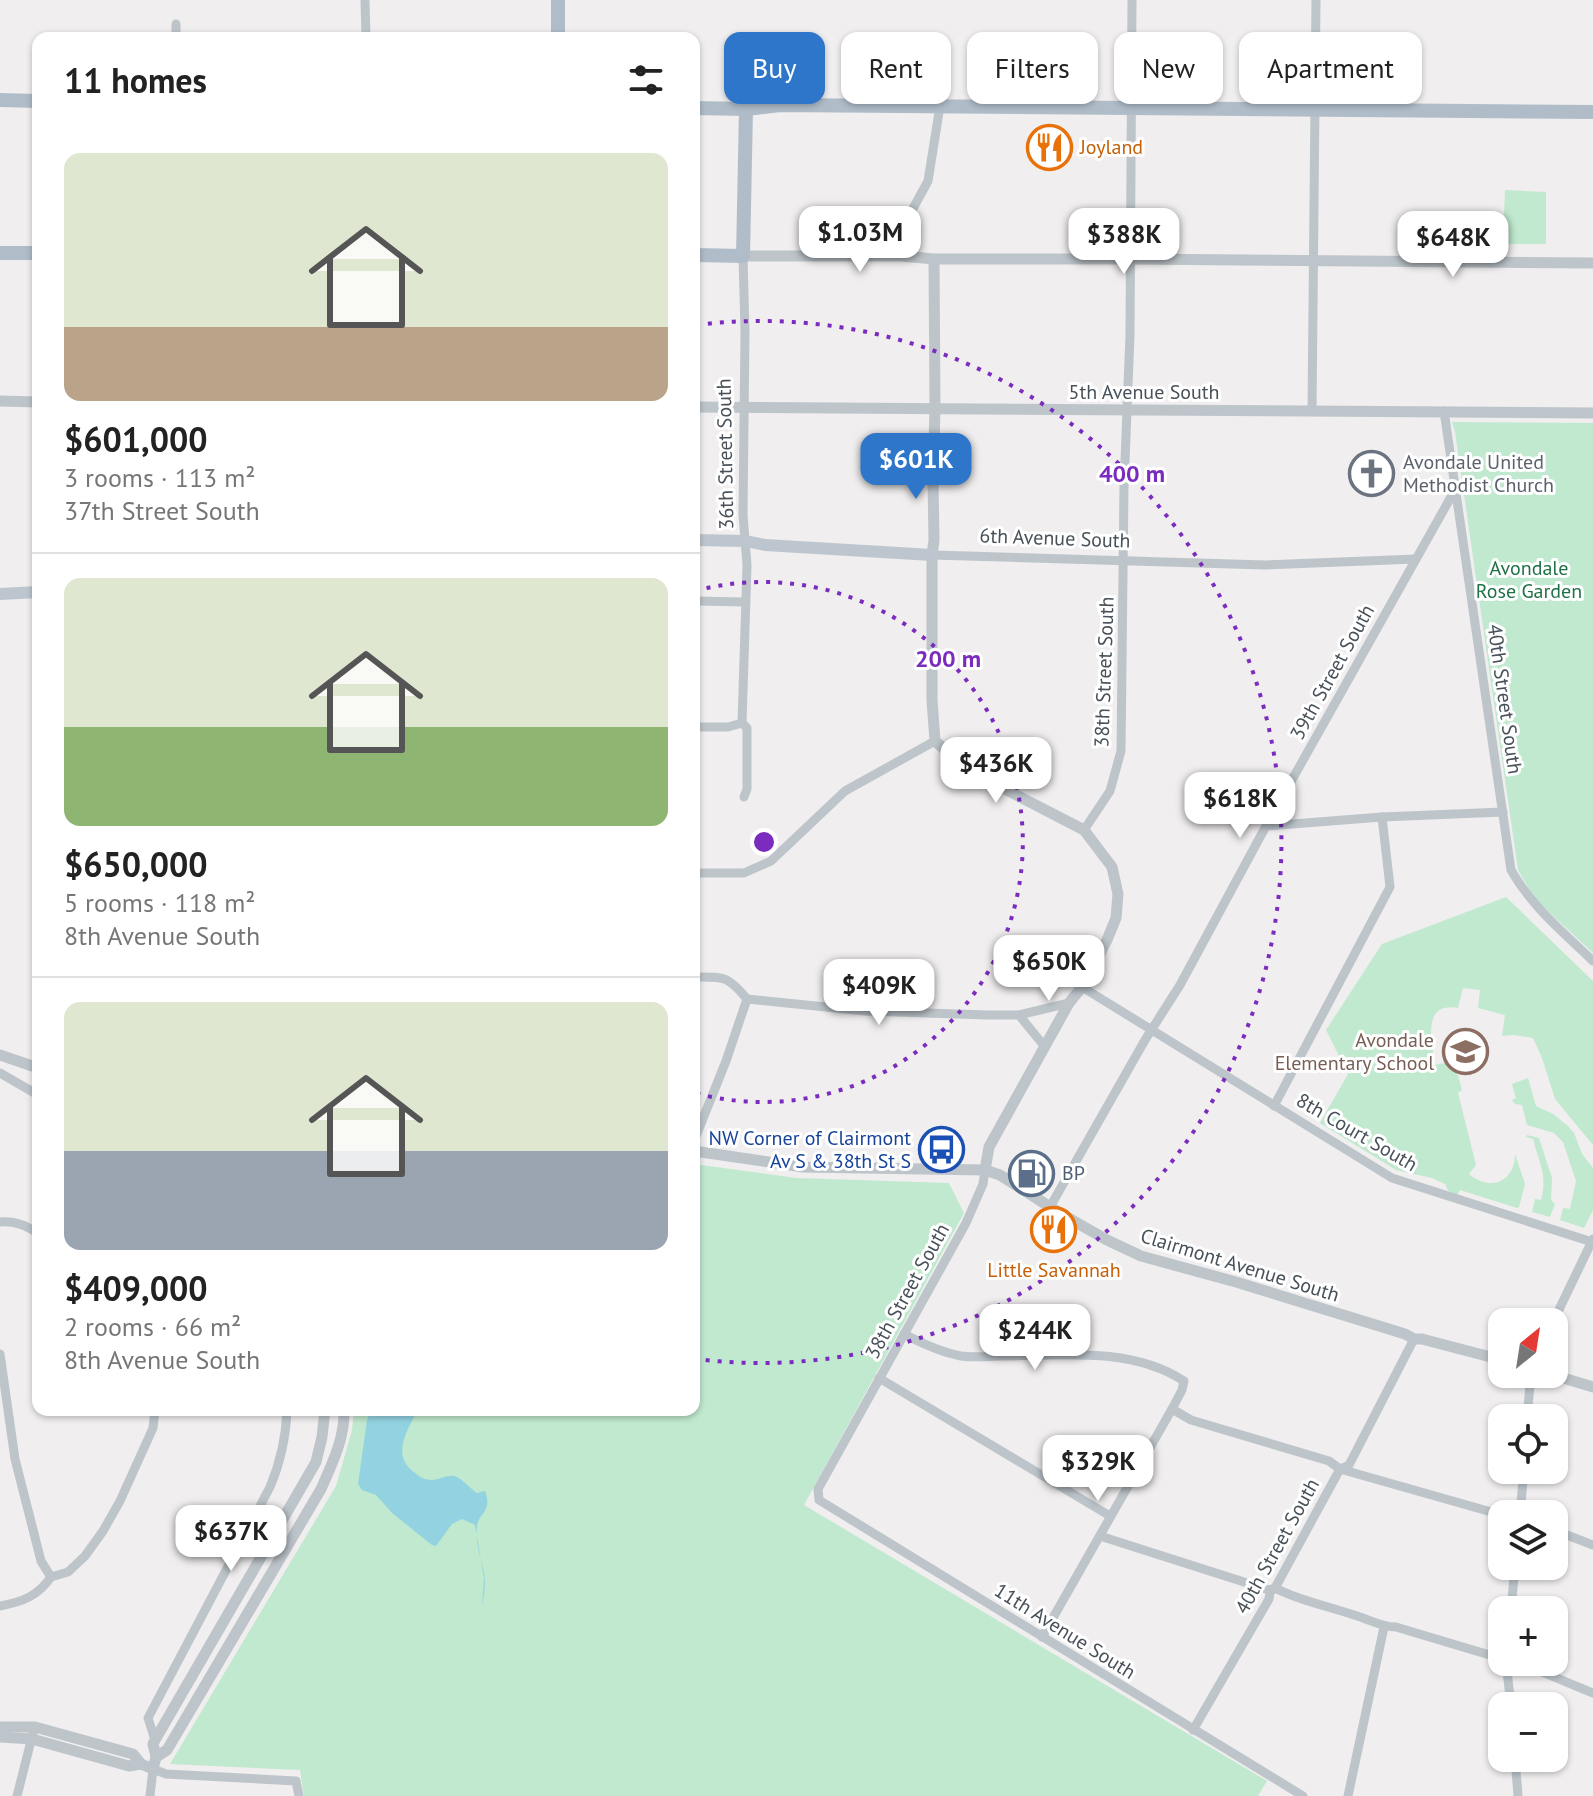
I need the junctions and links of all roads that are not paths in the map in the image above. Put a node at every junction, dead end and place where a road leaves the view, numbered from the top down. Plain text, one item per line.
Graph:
1 (365, 0) edge
2 (558, 0) edge
3 (1132, 0) edge
4 (1316, 0) edge
5 (176, 24) dead end
6 (176, 32) edge
7 (366, 32) edge
8 (558, 32) edge
9 (0, 100) edge
10 (32, 101) edge
11 (940, 106) junction
12 (700, 108) edge
13 (1130, 108) junction
14 (746, 109) junction
15 (1315, 109) junction
16 (1593, 112) edge
17 (0, 253) edge
18 (32, 253) edge
19 (700, 255) edge
20 (743, 256) junction
21 (901, 256) junction
22 (934, 259) junction
23 (1131, 259) junction
24 (1314, 261) junction
25 (1593, 263) edge
26 (0, 401) edge
27 (32, 402) edge
28 (700, 407) edge
29 (744, 407) junction
30 (935, 408) junction
31 (1128, 410) junction
32 (1312, 411) junction
33 (1444, 411) junction
34 (1593, 413) edge
35 (1456, 488) junction
36 (700, 540) edge
37 (746, 541) junction
38 (932, 555) junction
39 (1416, 559) junction
40 (1124, 560) junction
41 (32, 592) edge
42 (0, 594) edge
43 (700, 601) edge
44 (746, 602) junction
45 (742, 723) junction
46 (700, 727) edge
47 (935, 741) junction
48 (744, 797) dead end
49 (1503, 812) junction
50 (1382, 817) junction
51 (1266, 826) junction
52 (1084, 830) junction
53 (700, 873) edge
54 (1593, 961) edge
55 (700, 977) edge
56 (1082, 987) junction
57 (747, 999) junction
58 (1069, 1003) junction
59 (1019, 1015) junction
60 (1151, 1031) junction
61 (1045, 1047) junction
62 (0, 1055) edge
63 (32, 1066) edge
64 (0, 1073) edge
65 (32, 1092) edge
66 (1274, 1106) junction
67 (700, 1126) edge
68 (700, 1152) edge
69 (985, 1170) junction
70 (1050, 1207) junction
71 (0, 1222) edge
72 (32, 1229) edge
73 (1592, 1240) edge
74 (1560, 1308) edge
75 (904, 1334) junction
76 (1414, 1339) junction
77 (0, 1354) edge
78 (1488, 1356) edge
79 (879, 1378) junction
80 (1568, 1379) edge
81 (1593, 1387) edge
82 (1172, 1409) junction
83 (154, 1416) edge
84 (287, 1416) edge
85 (324, 1416) edge
86 (345, 1416) edge
87 (1340, 1469) junction
88 (818, 1489) joint
89 (1488, 1511) edge
90 (1110, 1516) junction
91 (1568, 1535) edge
92 (1100, 1536) junction
93 (1593, 1545) edge
94 (51, 1577) junction
95 (1275, 1588) junction
96 (0, 1606) edge
97 (1384, 1627) junction
98 (1042, 1637) junction
99 (1488, 1654) edge
100 (1552, 1676) edge
101 (1593, 1693) edge
102 (0, 1727) edge
103 (1193, 1730) junction
104 (33, 1733) junction
105 (0, 1737) edge
106 (155, 1740) junction
107 (154, 1763) junction
108 (1516, 1772) edge
109 (17, 1796) edge
110 (150, 1796) edge
111 (299, 1796) edge
112 (1303, 1796) edge
113 (1348, 1796) edge
114 (1518, 1796) edge

1 - 7 street
2 - 8 main road
3 - 13 street, 38th Street South
4 - 15 street
5 - 6 street
9 - 10 main road
11 - 13 main road
11 - 14 main road
11 - 21 street
12 - 14 main road
13 - 15 main road
13 - 23 street, 38th Street South
14 - 20 main road, 36th Street South
15 - 16 main road
15 - 24 street
17 - 18 main road
19 - 20 main road
20 - 21 street
20 - 29 street, 36th Street South
21 - 22 street
22 - 23 street
22 - 30 street
23 - 24 street
23 - 31 street, 38th Street South
24 - 25 street
24 - 32 street
26 - 27 street
28 - 29 street, 5th Avenue South
29 - 30 street, 5th Avenue South
29 - 37 street, 36th Street South
30 - 31 street, 5th Avenue South
30 - 38 street
31 - 32 street, 5th Avenue South
31 - 40 street, 38th Street South
32 - 33 street, 5th Avenue South
33 - 34 street, 5th Avenue South
33 - 35 street, 40th Street South
35 - 39 street, 39th Street South
35 - 49 street, 40th Street South
36 - 37 main road, 6th Avenue South
37 - 38 main road, 6th Avenue South
37 - 44 street, 36th Street South
38 - 40 street, 6th Avenue South
38 - 47 street
39 - 40 street, 6th Avenue South
39 - 51 street, 39th Street South
40 - 52 street, 38th Street South
41 - 42 main road
43 - 44 street
44 - 45 street, 36th Street South
45 - 46 street
45 - 48 street, 36th Street South
47 - 52 street
47 - 53 street
49 - 50 street
49 - 54 street, 40th Street South
50 - 51 street
50 - 66 street
51 - 60 street, 39th Street South
52 - 56 street, 38th Street South
55 - 57 street
56 - 58 street, 38th Street South
56 - 60 street, 8th Court South
57 - 59 street
57 - 67 street
58 - 59 street
58 - 61 street, 38th Street South
59 - 61 street
60 - 66 street, 8th Court South
60 - 70 street, 39th Street South
61 - 69 street, 38th Street South
62 - 63 street
64 - 65 street
66 - 73 street, 8th Court South
68 - 69 street, Clairmont Avenue South
69 - 70 street, Clairmont Avenue South
69 - 75 street, 38th Street South
70 - 76 street, Clairmont Avenue South
71 - 72 street
73 - 74 street
75 - 79 street, 38th Street South
75 - 82 street
76 - 78 street, Clairmont Avenue South
76 - 87 street, 40th Street South
77 - 94 street
79 - 88 street, 38th Street South
79 - 90 street
80 - 81 street
82 - 87 street
82 - 90 street
83 - 94 street
84 - 106 street
85 - 106 street
86 - 107 street
87 - 89 street
87 - 95 street, 40th Street South
88 - 98 street, 11th Avenue South
90 - 92 street
91 - 93 street
92 - 95 street
92 - 98 street
94 - 96 street
95 - 97 street
95 - 103 street, 40th Street South
97 - 99 street
97 - 113 street
98 - 103 street, 11th Avenue South
100 - 101 street
102 - 104 street
103 - 112 street, 11th Avenue South
104 - 105 street
104 - 107 street
104 - 109 street
106 - 107 street
107 - 110 street
107 - 111 street
108 - 114 street

